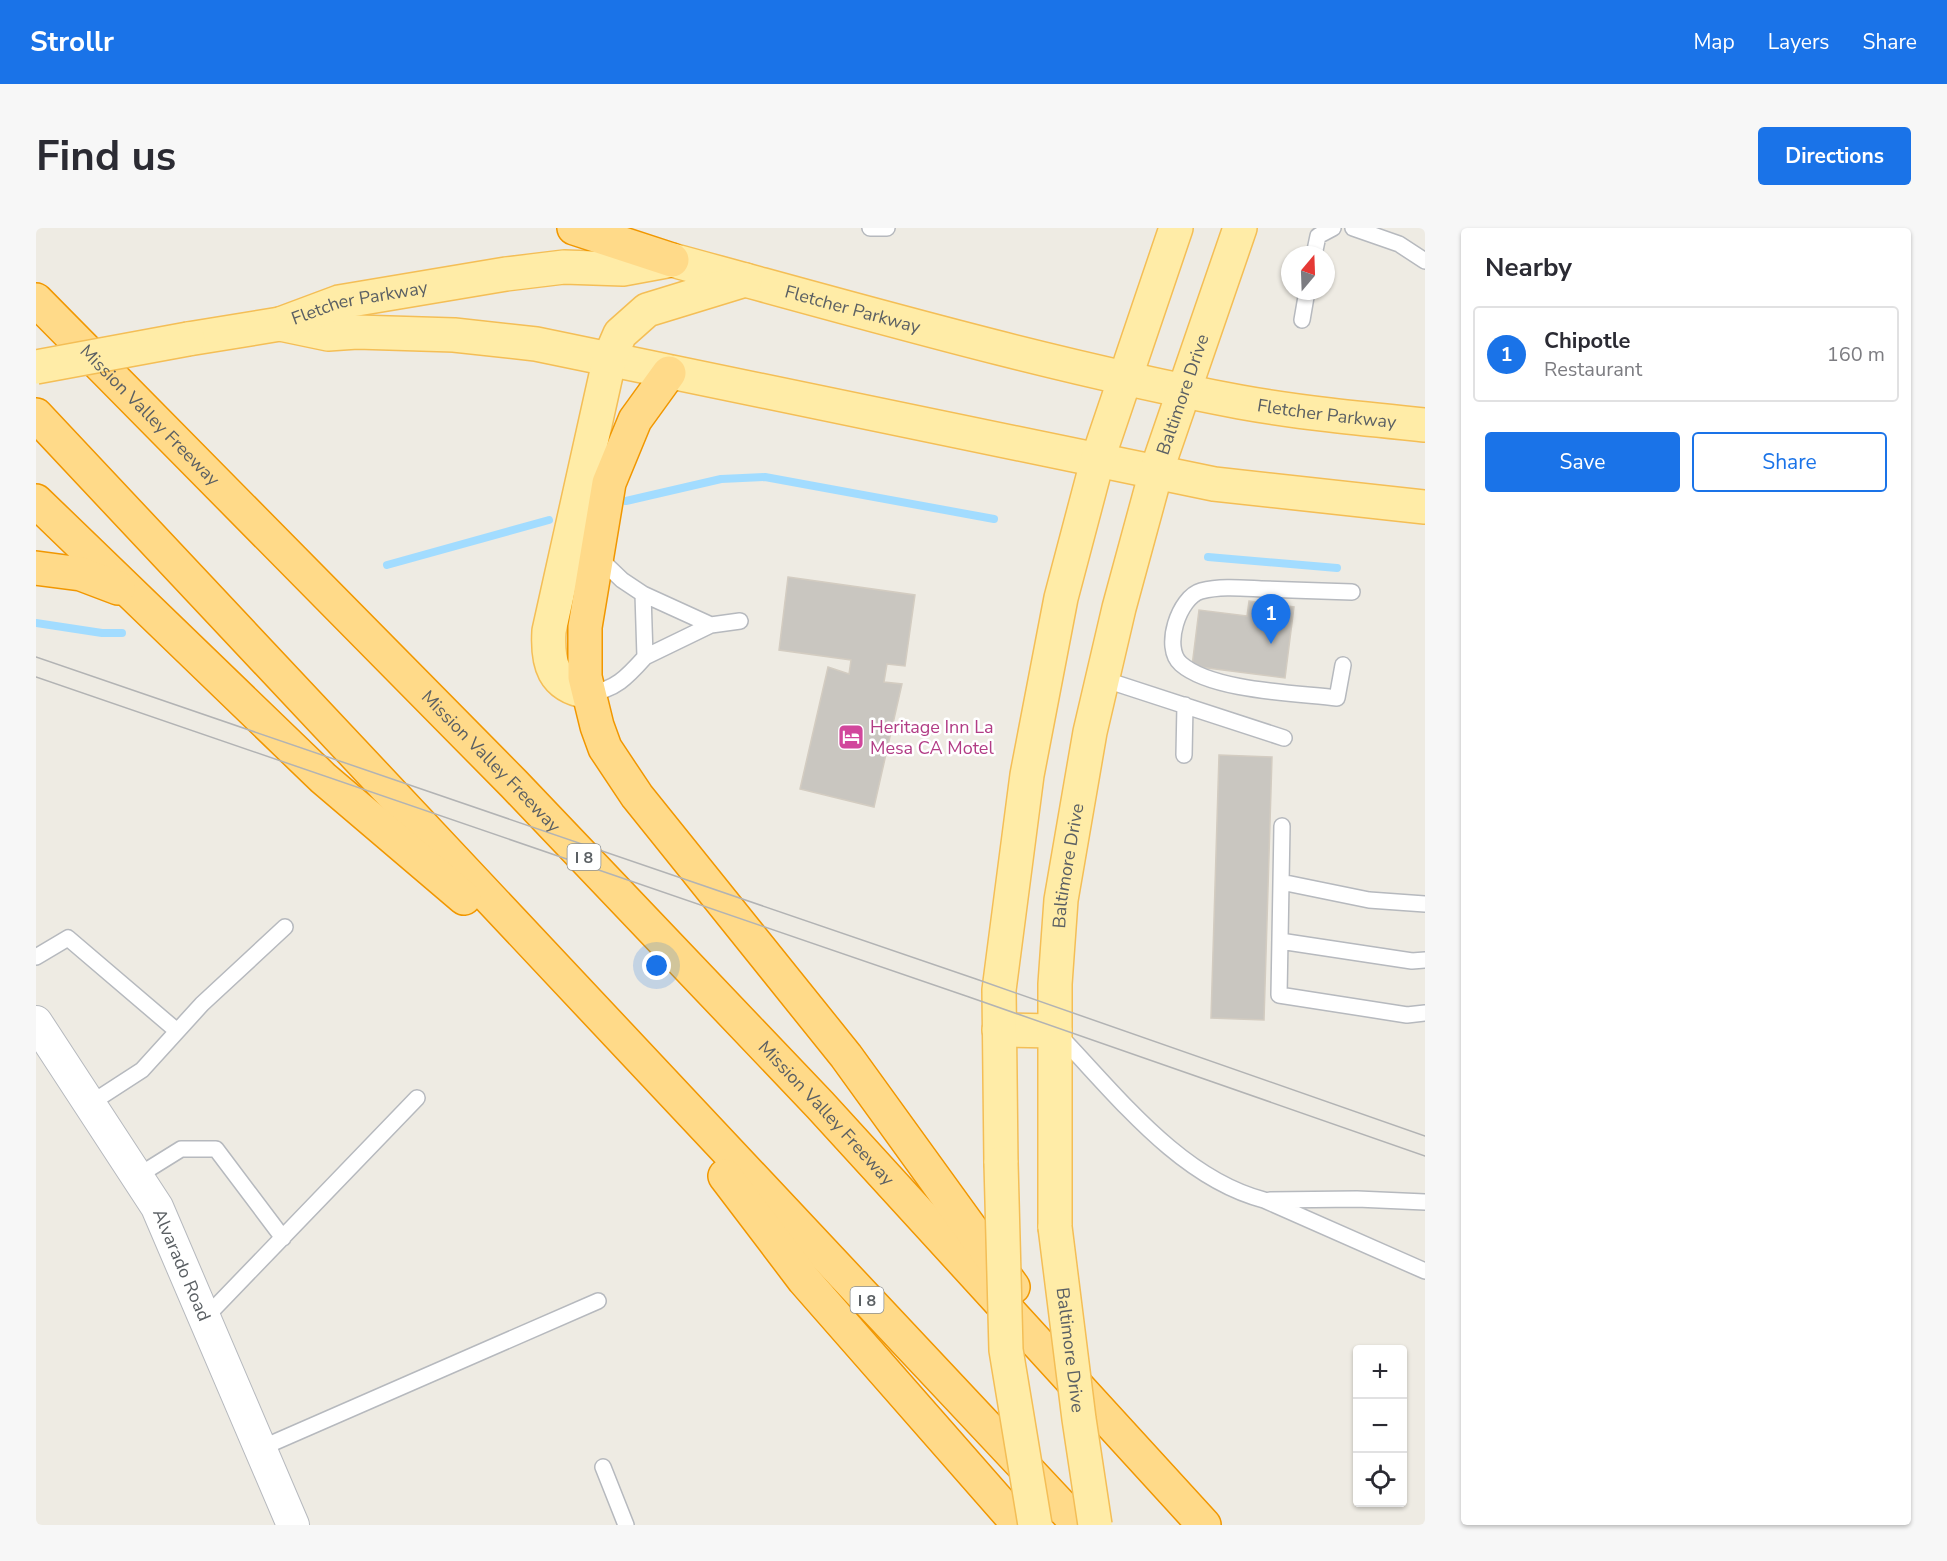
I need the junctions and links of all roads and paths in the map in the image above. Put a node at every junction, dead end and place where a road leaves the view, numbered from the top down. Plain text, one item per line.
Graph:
1 (574, 228) edge
2 (870, 228) edge
3 (887, 228) edge
4 (1176, 228) edge
5 (1240, 228) edge
6 (1333, 228) edge
7 (1353, 228) edge
8 (1316, 246) edge
9 (672, 260) junction
10 (1425, 261) edge
11 (745, 280) junction
12 (36, 300) edge
13 (1305, 300) edge
14 (1302, 320) dead end
15 (280, 324) junction
16 (610, 357) junction
17 (36, 367) edge
18 (669, 373) junction
19 (1127, 377) junction
20 (1182, 388) junction
21 (36, 415) edge
22 (1425, 425) edge
23 (1098, 458) junction
24 (1156, 472) junction
25 (36, 501) edge
26 (1425, 507) edge
27 (596, 554) junction
28 (36, 568) edge
29 (127, 591) junction
30 (1352, 592) dead end
31 (644, 594) junction
32 (740, 621) dead end
33 (711, 625) junction
34 (645, 657) junction
35 (1343, 665) dead end
36 (1103, 679) junction
37 (588, 692) junction
38 (1185, 705) junction
39 (1284, 738) dead end
40 (1184, 755) dead end
41 (1282, 826) dead end
42 (1281, 882) junction
43 (1425, 904) edge
44 (285, 927) dead end
45 (1280, 941) junction
46 (36, 957) edge
47 (1425, 960) edge
48 (584, 1000) junction
49 (1425, 1013) edge
50 (36, 1022) edge
51 (999, 1030) junction
52 (177, 1031) junction
53 (1055, 1031) junction
54 (656, 1076) junction
55 (417, 1098) dead end
56 (88, 1105) junction
57 (136, 1177) junction
58 (1264, 1200) junction
59 (1425, 1202) edge
60 (283, 1238) junction
61 (1425, 1271) edge
62 (598, 1301) dead end
63 (203, 1320) junction
64 (1116, 1430) junction
65 (259, 1449) junction
66 (603, 1467) dead end
67 (293, 1525) edge
68 (626, 1525) edge
69 (1019, 1525) edge
70 (1035, 1525) edge
71 (1078, 1525) edge
72 (1095, 1525) edge
73 (1204, 1525) edge

1 - 9 highway
2 - 3 lane
4 - 19 main road
5 - 20 main road, Baltimore Drive
6 - 8 lane
7 - 10 lane
9 - 11 main road, Fletcher Parkway
9 - 15 main road, Fletcher Parkway
11 - 16 main road
11 - 19 main road, Fletcher Parkway
12 - 64 highway, Mission Valley Freeway / I 8
13 - 14 lane
15 - 16 main road, Fletcher Parkway
15 - 17 main road, Fletcher Parkway, bridge
16 - 18 main road, Fletcher Parkway
16 - 37 main road
18 - 23 main road, Fletcher Parkway
18 - 27 highway
19 - 20 main road, Fletcher Parkway
19 - 23 main road
20 - 22 main road, Fletcher Parkway
20 - 24 main road, Baltimore Drive
21 - 48 highway, I 8
23 - 24 main road, Fletcher Parkway
23 - 51 main road
24 - 26 main road, Fletcher Parkway
24 - 36 main road, Baltimore Drive
25 - 29 highway
27 - 31 lane
27 - 37 highway
28 - 29 highway
29 - 48 highway
30 - 35 lane
31 - 33 lane
31 - 34 lane
32 - 33 lane
33 - 34 lane
34 - 37 lane
36 - 38 lane
36 - 53 main road, Baltimore Drive
37 - 64 highway
38 - 39 lane
38 - 40 lane
41 - 42 lane
42 - 43 lane
42 - 45 lane
44 - 52 lane
45 - 47 lane
45 - 49 lane
46 - 52 lane
48 - 54 highway, I 8
50 - 56 street, Alvarado Road
51 - 53 main road
51 - 70 main road, bridge
52 - 56 lane
53 - 58 lane
53 - 72 main road, Baltimore Drive, bridge
54 - 69 highway
54 - 71 highway, I 8
55 - 60 lane
56 - 57 street, Alvarado Road
57 - 60 lane
57 - 63 street, Alvarado Road
58 - 59 lane
58 - 61 lane
60 - 63 lane
62 - 65 lane
63 - 65 street, Alvarado Road
64 - 73 highway, Mission Valley Freeway / I 8
65 - 67 street, Alvarado Road
66 - 68 lane

